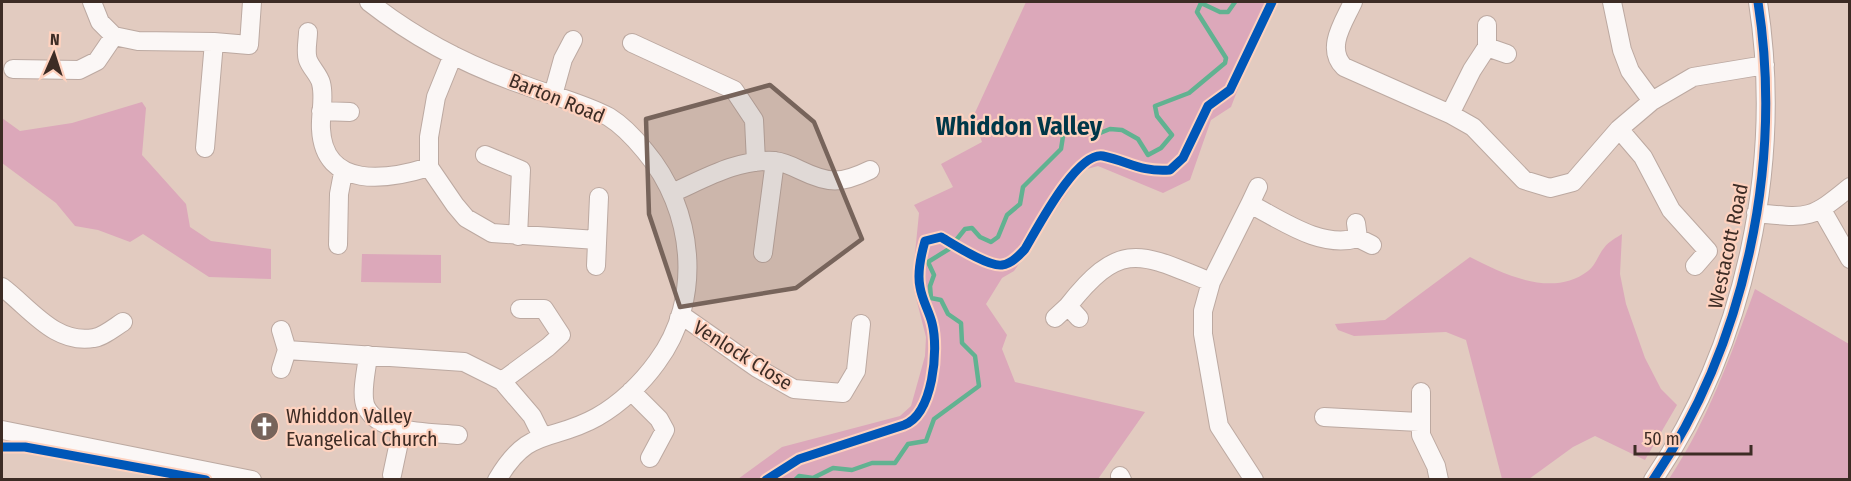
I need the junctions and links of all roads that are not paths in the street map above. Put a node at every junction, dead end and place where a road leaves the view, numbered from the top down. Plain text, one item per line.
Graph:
1 (92, 2) edge
2 (252, 2) edge
3 (369, 2) edge
4 (1353, 2) edge
5 (1612, 2) edge
6 (1758, 2) edge
7 (1487, 25) dead end
8 (308, 32) dead end
9 (114, 36) junction
10 (573, 40) dead end
11 (214, 42) junction
12 (632, 42) dead end
13 (1487, 47) junction
14 (1507, 54) dead end
15 (453, 55) junction
16 (1765, 65) junction
17 (13, 69) dead end
18 (553, 95) junction
19 (1652, 101) junction
20 (321, 111) junction
21 (351, 112) dead end
22 (1450, 114) junction
23 (1619, 129) junction
24 (205, 148) dead end
25 (485, 155) dead end
26 (775, 161) junction
27 (756, 162) junction
28 (429, 167) junction
29 (870, 170) dead end
30 (343, 173) junction
31 (1258, 187) dead end
32 (1850, 187) edge
33 (672, 193) junction
34 (599, 197) dead end
35 (1250, 204) junction
36 (1822, 210) junction
37 (1756, 213) junction
38 (1362, 235) dead end
39 (518, 236) junction
40 (597, 240) junction
41 (338, 245) dead end
42 (763, 253) dead end
43 (1850, 259) edge
44 (596, 266) dead end
45 (1695, 266) dead end
46 (1211, 282) junction
47 (2, 287) edge
48 (520, 309) dead end
49 (1067, 314) dead end
50 (679, 318) junction
51 (123, 322) dead end
52 (861, 324) dead end
53 (281, 330) dead end
54 (287, 350) junction
55 (368, 355) junction
56 (281, 369) dead end
57 (502, 381) junction
58 (631, 391) junction
59 (1421, 392) dead end
60 (1324, 417) dead end
61 (1419, 422) junction
62 (402, 428) junction
63 (2, 430) edge
64 (458, 435) dead end
65 (542, 436) junction
66 (650, 458) dead end
67 (392, 475) dead end
68 (252, 480) edge
69 (497, 480) edge
70 (1254, 480) edge
71 (1439, 480) edge
72 (1653, 480) edge

1 - 9 street
2 - 11 street
3 - 15 street, Barton Road
4 - 22 street
5 - 19 street
6 - 16 street, Westacott Road
7 - 13 street
8 - 20 street
9 - 11 street
9 - 17 street
10 - 18 street
11 - 24 street
12 - 27 street
13 - 14 street
13 - 22 street
15 - 18 street, Barton Road
15 - 28 street
16 - 19 street
16 - 37 street, Westacott Road
18 - 33 street, Barton Road
19 - 23 street
20 - 21 street
20 - 30 street
22 - 23 street
23 - 45 street
25 - 39 street
26 - 27 street
26 - 29 street
26 - 42 street
27 - 33 street
28 - 30 street
28 - 39 street
30 - 41 street
31 - 35 street
32 - 36 street
33 - 50 street, Barton Road
34 - 40 street
35 - 38 street
35 - 46 street
36 - 37 street
36 - 43 street
37 - 72 street, Westacott Road
39 - 40 street
40 - 44 street
46 - 49 street
46 - 70 street
47 - 51 street
48 - 57 street
50 - 52 street, Venlock Close
50 - 58 street, Barton Road
53 - 54 street
54 - 55 street
54 - 56 street
55 - 57 street
55 - 62 street
57 - 65 street
58 - 65 street, Barton Road
58 - 66 street
59 - 61 street
60 - 61 street
61 - 71 street
62 - 64 street
62 - 67 street
63 - 68 street
65 - 69 street, Barton Road

